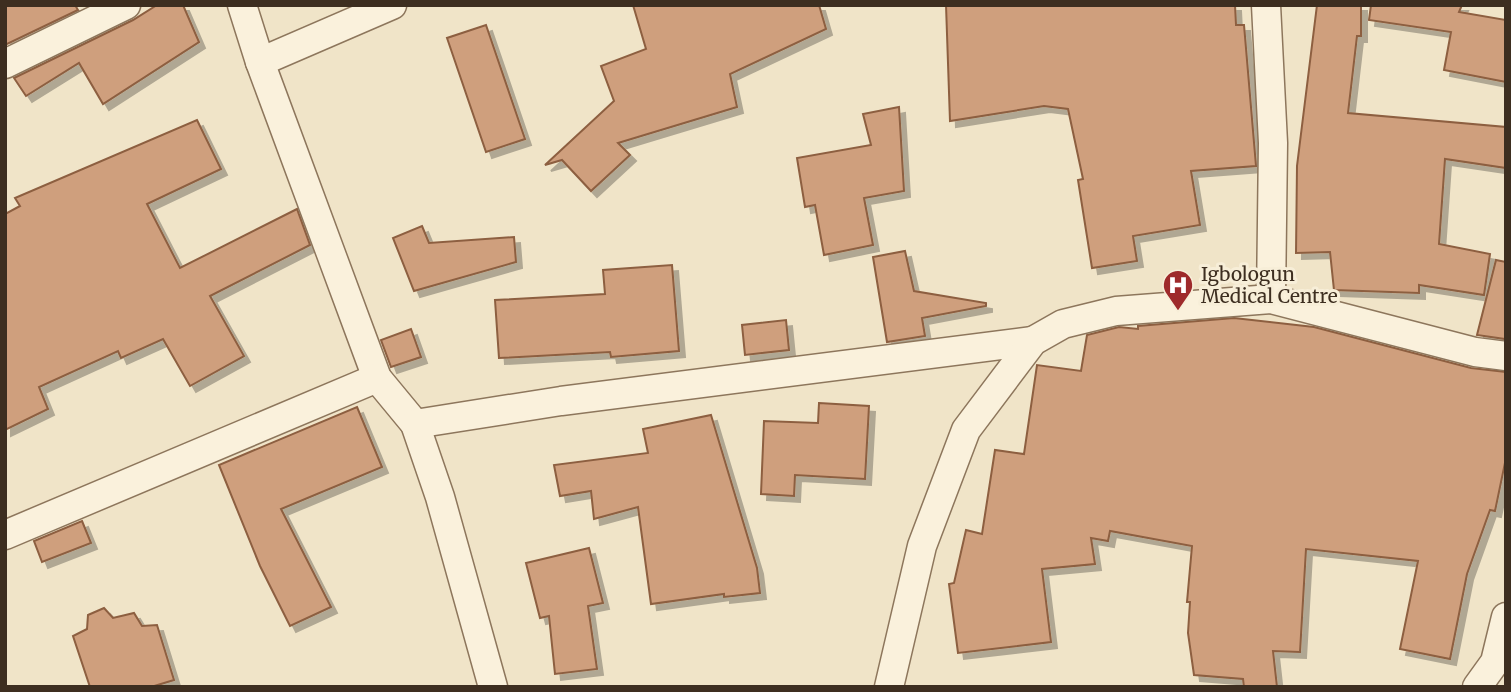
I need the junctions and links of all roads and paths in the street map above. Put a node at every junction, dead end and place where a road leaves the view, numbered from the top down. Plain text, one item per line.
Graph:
1 (126, 5) edge
2 (242, 5) edge
3 (392, 5) edge
4 (1266, 5) edge
5 (260, 62) junction
6 (5, 64) edge
7 (1270, 299) junction
8 (1033, 341) junction
9 (1506, 356) edge
10 (377, 378) junction
11 (415, 424) junction
12 (5, 535) edge
13 (1506, 617) edge
14 (1501, 665) edge
15 (493, 687) edge
16 (890, 687) edge
17 (1477, 687) edge

1 - 6 street
2 - 5 street
3 - 5 street
4 - 7 street
5 - 10 street
7 - 8 street
7 - 9 street
8 - 11 street
8 - 16 street
10 - 11 street
10 - 12 street
11 - 15 street
13 - 14 street
14 - 17 street

